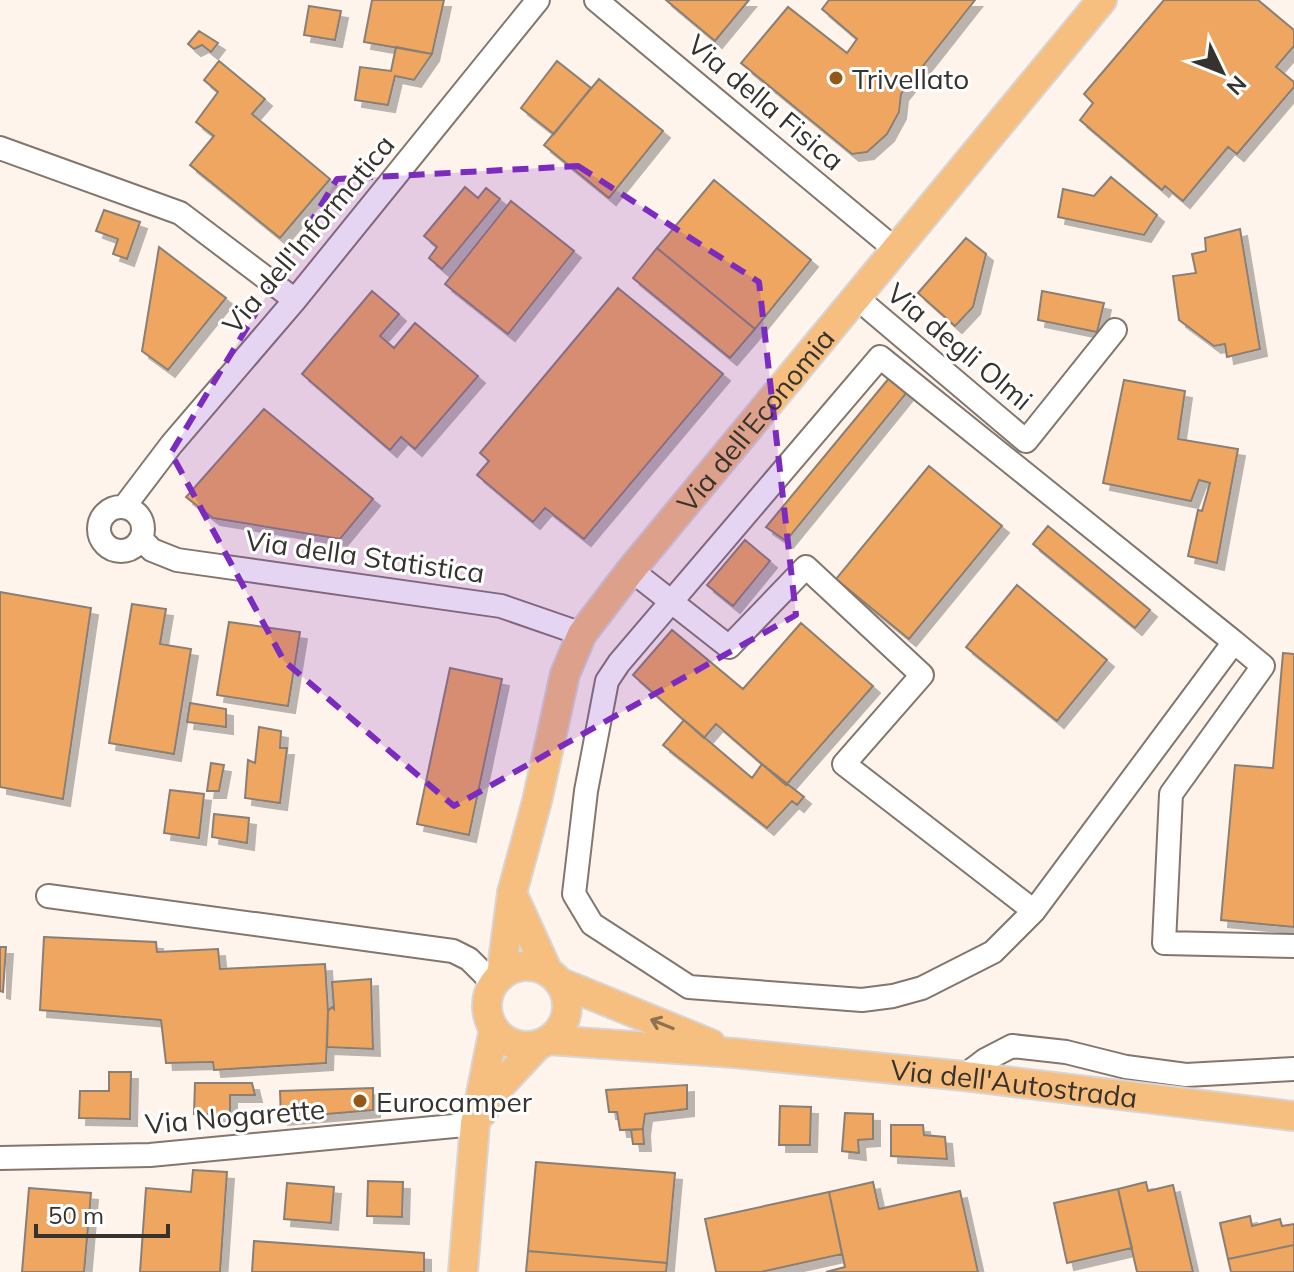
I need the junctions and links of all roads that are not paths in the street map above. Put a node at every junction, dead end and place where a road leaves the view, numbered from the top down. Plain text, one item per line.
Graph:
1 (538, 0) edge
2 (596, 0) edge
3 (1102, 0) edge
4 (0, 148) edge
5 (896, 250) junction
6 (857, 298) junction
7 (295, 300) junction
8 (1115, 330) dead end
9 (124, 507) junction
10 (141, 539) junction
11 (631, 570) junction
12 (671, 602) junction
13 (582, 634) junction
14 (1234, 642) junction
15 (512, 893) junction
16 (48, 896) dead end
17 (1034, 911) junction
18 (1294, 946) edge
19 (553, 977) junction
20 (498, 980) junction
21 (494, 1029) junction
22 (543, 1043) junction
23 (734, 1053) junction
24 (1294, 1069) edge
25 (964, 1076) junction
26 (1294, 1116) edge
27 (475, 1124) junction
28 (0, 1158) edge
29 (463, 1272) edge

1 - 7 street, Via dell'Informatica
2 - 5 street, Via della Fisica
3 - 5 main road, Via dell'Economia
4 - 7 street
5 - 6 main road, Via dell'Economia
6 - 8 street, Via degli Olmi
6 - 11 main road, Via dell'Economia
7 - 9 street, Via dell'Informatica
9 - 10 street
9 - 10 street
10 - 13 street, Via della Statistica
11 - 12 street
11 - 13 main road, Via dell'Economia
12 - 14 street
12 - 17 street
12 - 17 street
13 - 15 main road, Via dell'Economia
14 - 17 street
14 - 18 street
15 - 19 main road
15 - 20 main road, Via dell'Economia
16 - 20 street
19 - 20 main road, Via dell'Autostrada
19 - 22 main road
23 -> 19 main road, Via dell'Autostrada
20 - 21 main road
21 - 22 main road, Via dell'Autostrada
21 - 27 main road
22 - 23 main road, Via dell'Autostrada
22 - 27 main road
23 - 25 main road, Via dell'Autostrada
24 - 25 street
25 - 26 main road, Via dell'Autostrada
27 - 28 street, Via Nogarette
27 - 29 main road

